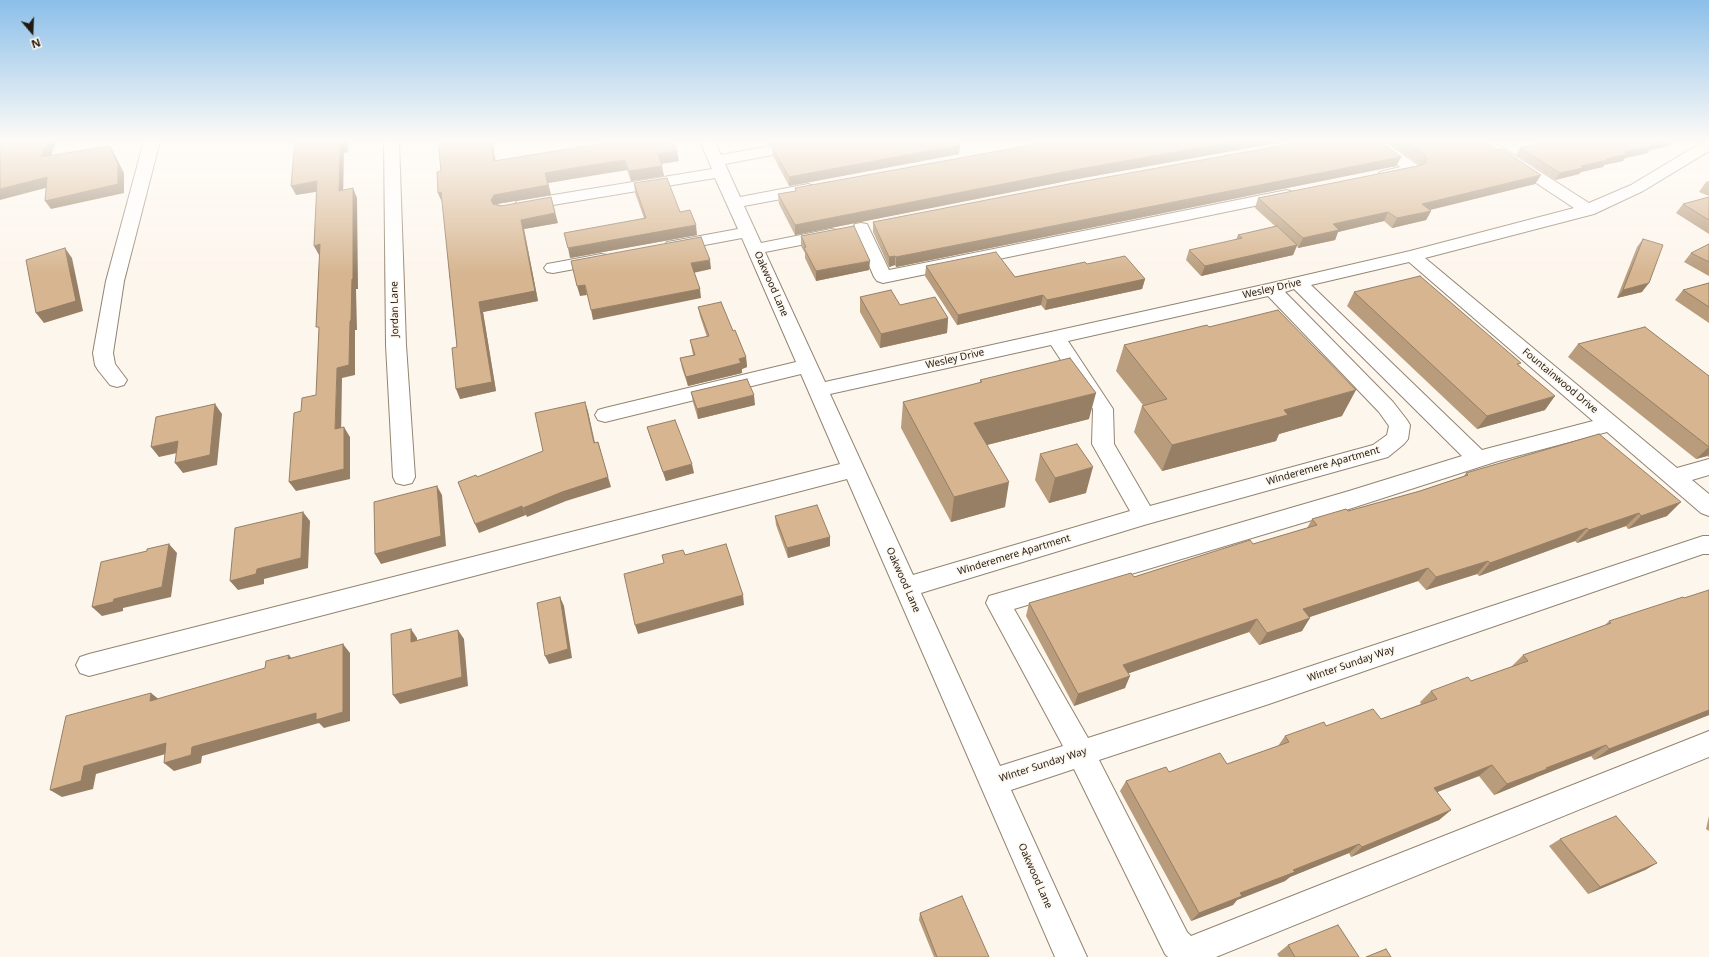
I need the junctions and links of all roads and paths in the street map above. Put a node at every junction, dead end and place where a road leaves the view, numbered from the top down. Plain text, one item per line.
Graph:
1 (140, 186) edge
2 (392, 186) edge
3 (600, 186) edge
4 (727, 186) edge
5 (822, 186) edge
6 (1551, 186) edge
7 (1641, 186) edge
8 (1304, 191) edge
9 (735, 203) junction
10 (512, 207) edge
11 (1588, 210) junction
12 (752, 241) junction
13 (654, 250) edge
14 (1412, 256) junction
15 (615, 257) edge
16 (553, 268) dead end
17 (1298, 283) junction
18 (1272, 289) junction
19 (1056, 336) junction
20 (808, 366) junction
21 (117, 380) dead end
22 (819, 390) junction
23 (605, 415) dead end
24 (1610, 424) junction
25 (1479, 460) junction
26 (1709, 467) edge
27 (853, 468) junction
28 (404, 477) dead end
29 (1674, 477) junction
30 (1709, 507) edge
31 (1144, 516) junction
32 (1709, 545) edge
33 (906, 587) junction
34 (89, 665) dead end
35 (1709, 744) edge
36 (1081, 753) junction
37 (993, 782) junction
38 (1071, 957) edge

1 - 21 street
2 - 28 street, Jordan Lane
3 - 10 street
4 - 9 street, Oakwood Lane
5 - 9 street
6 - 11 street
7 - 11 street, Wesley Drive
8 - 12 street
9 - 12 street, Oakwood Lane
11 - 14 street, Wesley Drive
12 - 13 street
12 - 20 street, Oakwood Lane
14 - 17 street, Wesley Drive
14 - 24 street, Fountainwood Drive
15 - 16 street
17 - 18 street, Wesley Drive
17 - 25 street
18 - 19 street, Wesley Drive
18 - 31 street, Winderemere Apartment
19 - 22 street, Wesley Drive
19 - 31 street
20 - 22 street, Oakwood Lane
20 - 23 street
22 - 27 street, Oakwood Lane
24 - 25 street
24 - 29 street, Fountainwood Drive
25 - 36 street
26 - 29 street
27 - 33 street, Oakwood Lane
27 - 34 street
29 - 30 street, Fountainwood Drive
31 - 33 street, Winderemere Apartment
32 - 36 street, Winter Sunday Way
33 - 37 street, Oakwood Lane
35 - 36 street
36 - 37 street, Winter Sunday Way
37 - 38 street, Oakwood Lane

